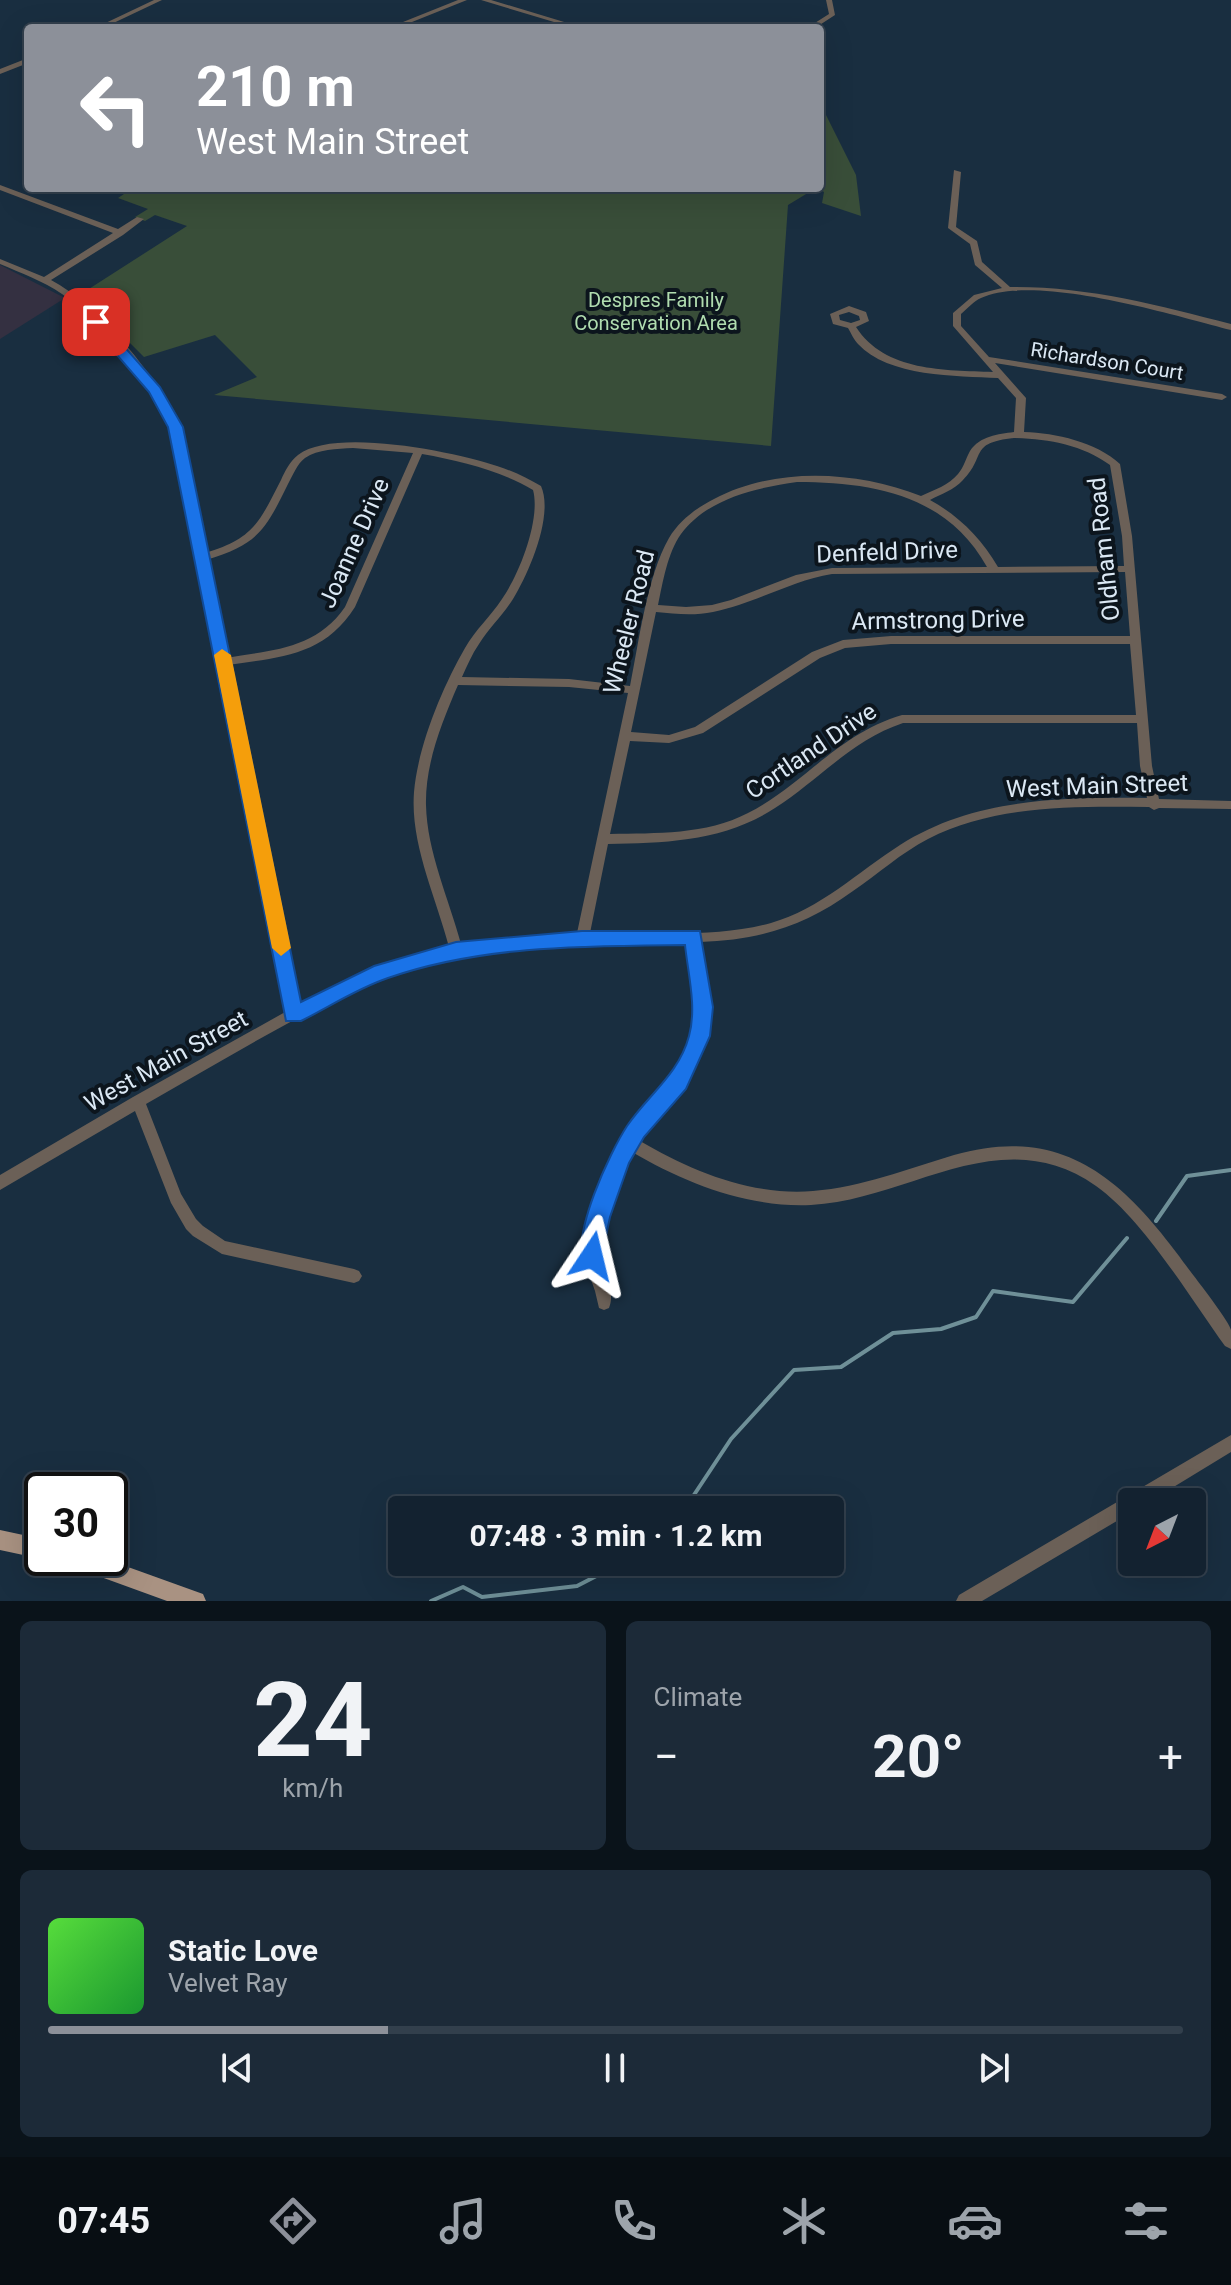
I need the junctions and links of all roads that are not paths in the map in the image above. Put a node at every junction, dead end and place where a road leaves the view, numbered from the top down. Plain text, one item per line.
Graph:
1 (159, 0) edge
2 (464, 0) edge
3 (484, 0) edge
4 (829, 0) edge
5 (107, 24) edge
6 (401, 24) edge
7 (567, 24) edge
8 (817, 24) edge
9 (24, 62) edge
10 (0, 72) edge
11 (957, 172) dead end
12 (0, 187) edge
13 (140, 219) dead end
14 (120, 233) junction
15 (0, 261) edge
16 (44, 281) junction
17 (1006, 287) junction
18 (851, 326) dead end
19 (1231, 327) edge
20 (986, 359) junction
21 (1001, 375) junction
22 (1222, 397) dead end
23 (1019, 434) junction
24 (418, 452) junction
25 (922, 500) junction
26 (203, 557) junction
27 (994, 569) junction
28 (1129, 569) junction
29 (653, 608) junction
30 (1134, 640) junction
31 (224, 662) junction
32 (454, 681) junction
33 (635, 690) junction
34 (1141, 719) junction
35 (624, 736) junction
36 (1231, 805) edge
37 (1154, 806) junction
38 (603, 839) junction
39 (693, 937) junction
40 (582, 938) junction
41 (456, 950) junction
42 (294, 1015) junction
43 (138, 1101) junction
44 (628, 1142) junction
45 (0, 1183) edge
46 (354, 1276) dead end
47 (604, 1303) dead end
48 (1231, 1341) edge
49 (1231, 1443) edge
50 (1155, 1488) edge
51 (1118, 1510) edge
52 (0, 1540) edge
53 (24, 1545) edge
54 (126, 1576) edge
55 (196, 1601) edge
56 (965, 1601) edge

1 - 5 street
2 - 6 street
3 - 7 street
4 - 8 street
9 - 10 street
11 - 17 street
12 - 14 street
13 - 14 street
14 - 16 street
15 - 16 street
16 - 26 street
17 - 19 street
17 - 20 street
18 - 21 street
20 - 21 street
20 - 22 street, Richardson Court
21 - 23 street
23 - 25 street, Oldham Road
23 - 28 street, Oldham Road
24 - 26 street
24 - 31 street, Joanne Drive
24 - 32 street
25 - 27 street, Wheeler Road
25 - 29 street, Wheeler Road
26 - 31 street
27 - 28 street, Denfeld Drive
27 - 29 street, Denfeld Drive
28 - 30 street, Oldham Road
29 - 33 street, Wheeler Road
30 - 34 street, Oldham Road
30 - 35 street, Armstrong Drive
31 - 42 street
32 - 33 street
32 - 41 street
33 - 35 street, Wheeler Road
34 - 37 street, Oldham Road
34 - 38 street, Cortland Drive
35 - 38 street, Wheeler Road
36 - 37 street, West Main Street
37 - 39 street, West Main Street
38 - 40 street, Wheeler Road
39 - 40 street, West Main Street
39 - 44 street
40 - 41 street, West Main Street
41 - 42 street, West Main Street
42 - 43 street, West Main Street
43 - 45 street, West Main Street
43 - 46 street
44 - 47 street
44 - 48 street
49 - 50 street
51 - 56 street
52 - 53 main road
54 - 55 main road

